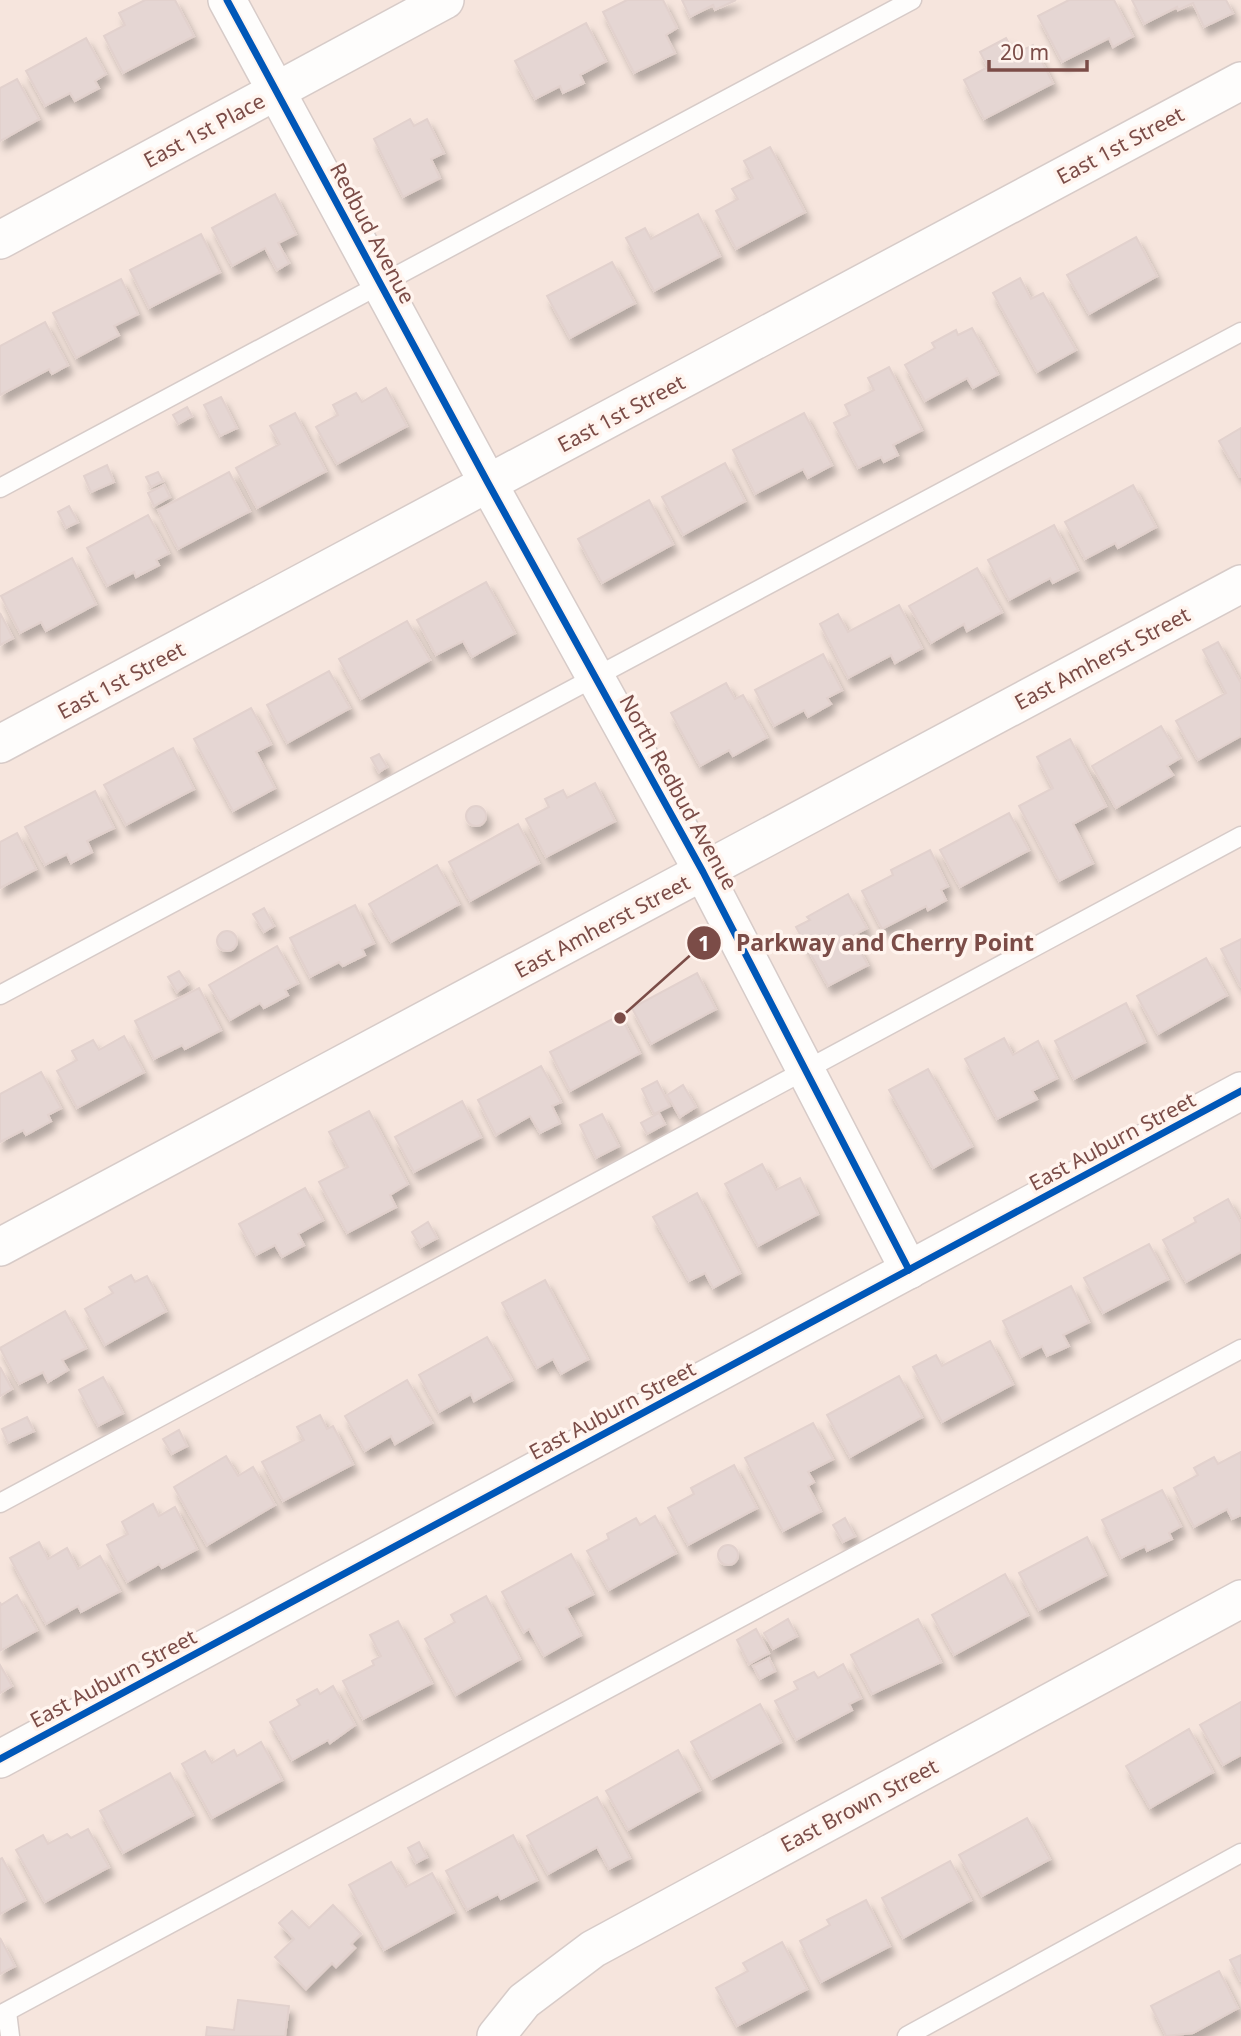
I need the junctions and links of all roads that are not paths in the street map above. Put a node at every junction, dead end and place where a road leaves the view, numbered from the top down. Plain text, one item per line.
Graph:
1 (227, 0) edge
2 (445, 0) edge
3 (912, 0) edge
4 (1241, 81) edge
5 (276, 91) junction
6 (0, 240) edge
7 (380, 284) junction
8 (1241, 332) edge
9 (488, 484) junction
10 (0, 488) edge
11 (1241, 584) edge
12 (596, 677) junction
13 (0, 744) edge
14 (1241, 835) edge
15 (703, 872) junction
16 (0, 995) edge
17 (805, 1069) junction
18 (1241, 1091) edge
19 (0, 1247) edge
20 (909, 1270) junction
21 (1241, 1349) edge
22 (0, 1503) edge
23 (1241, 1599) edge
24 (0, 1759) edge
25 (1241, 1853) edge
26 (3, 2014) edge
27 (10, 2036) edge
28 (496, 2036) edge
29 (907, 2036) edge

1 - 5 street, Redbud Avenue
2 - 5 street, East 1st Place
3 - 7 lane
4 - 9 street, East 1st Street
5 - 6 street, East 1st Place
5 - 7 street, Redbud Avenue
7 - 9 street, Redbud Avenue
7 - 10 lane
8 - 12 lane
9 - 12 street, North Redbud Avenue
9 - 13 street, East 1st Street
11 - 15 street, East Amherst Street
12 - 15 street, North Redbud Avenue
12 - 16 lane
14 - 17 lane
15 - 17 street, North Redbud Avenue
15 - 19 street, East Amherst Street
17 - 20 street, North Redbud Avenue
17 - 22 lane
18 - 20 street, East Auburn Street
20 - 24 street, East Auburn Street
21 - 26 lane
23 - 28 street, East Brown Street
25 - 29 lane
26 - 27 lane

